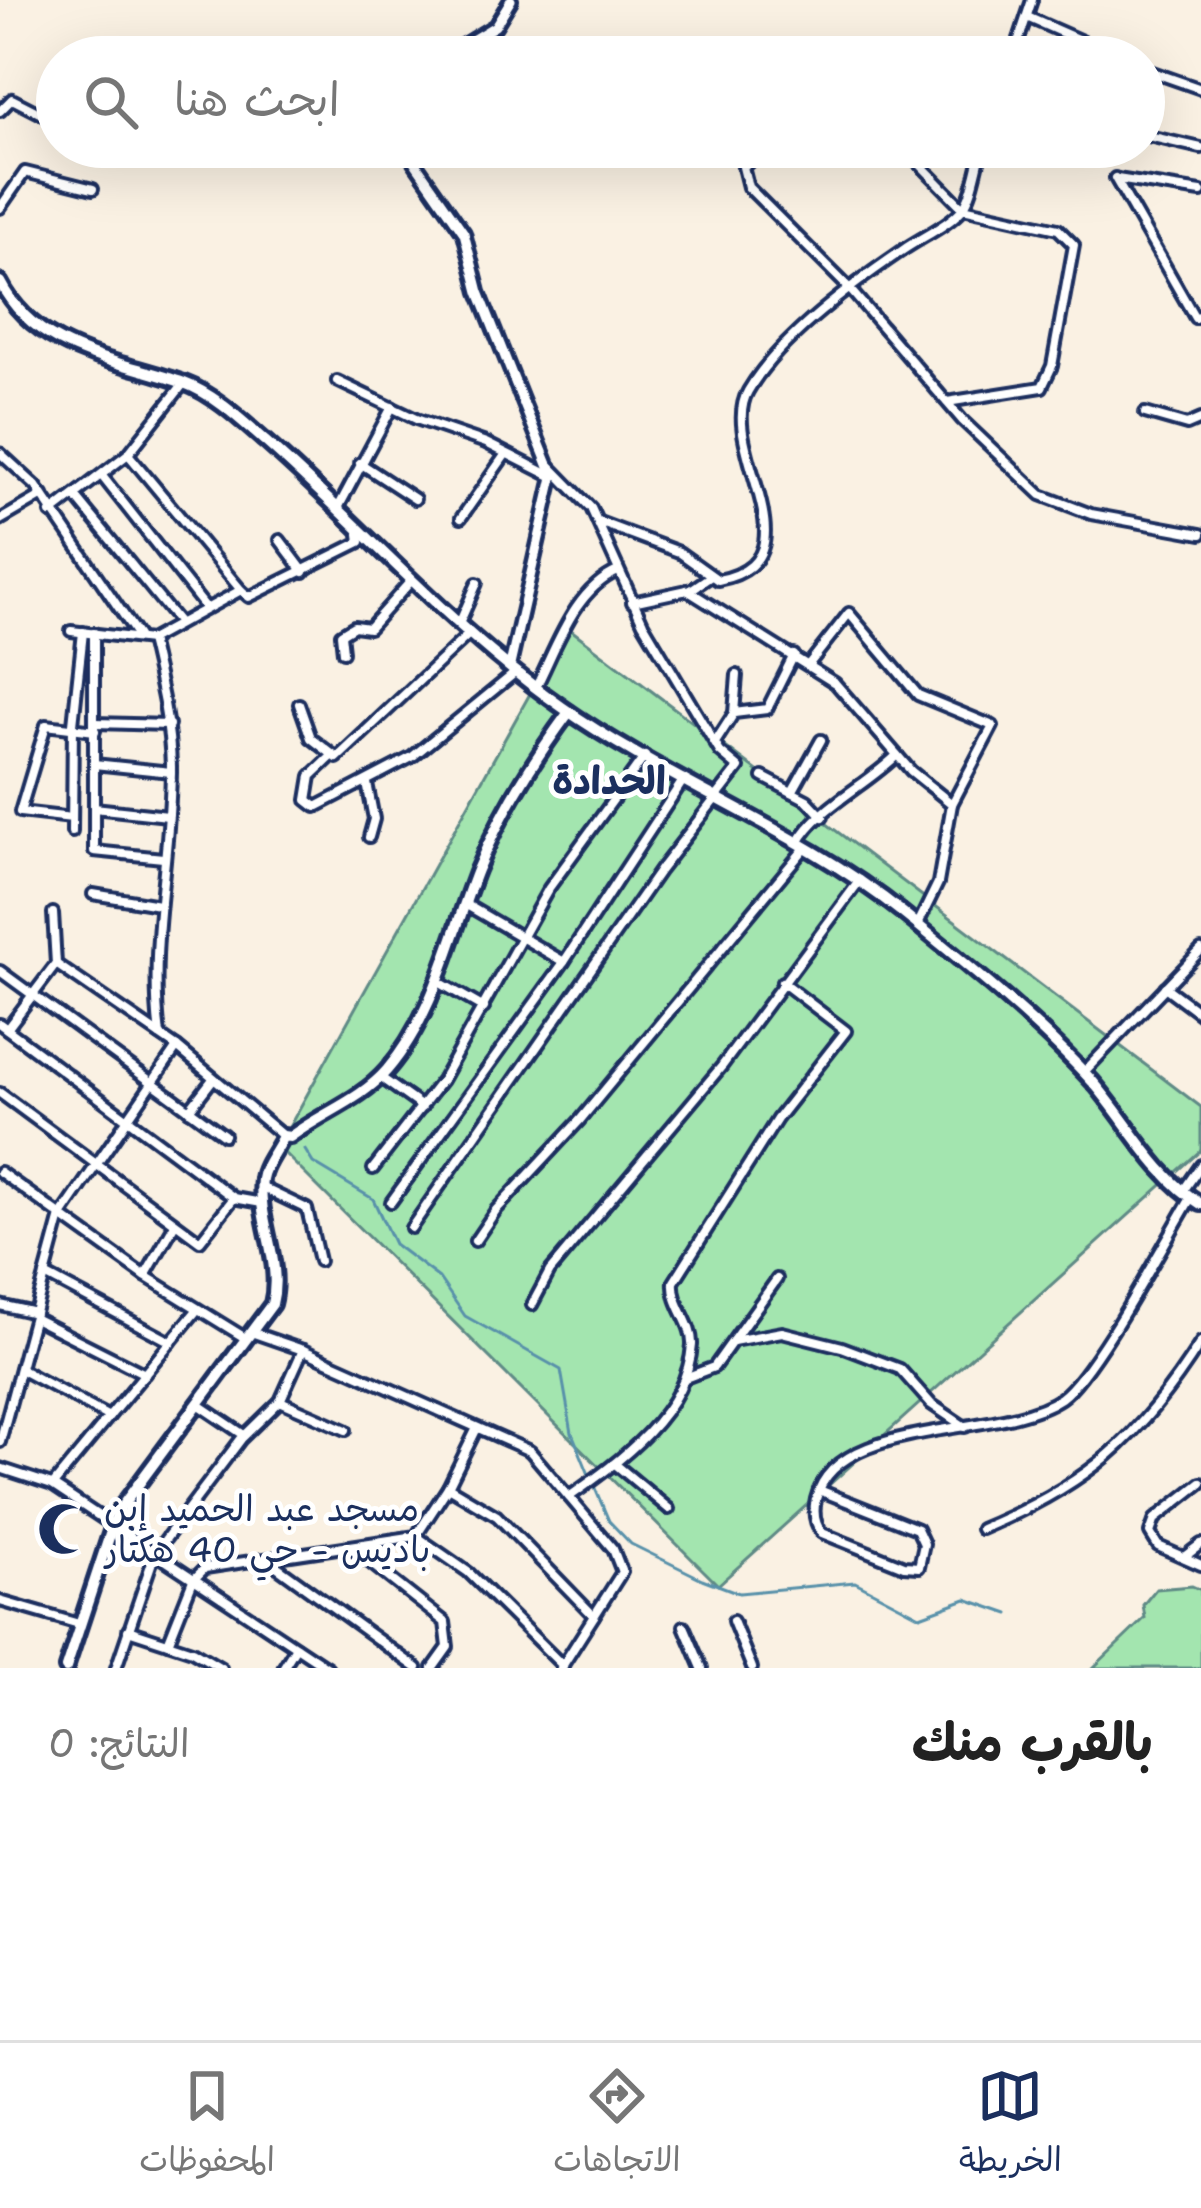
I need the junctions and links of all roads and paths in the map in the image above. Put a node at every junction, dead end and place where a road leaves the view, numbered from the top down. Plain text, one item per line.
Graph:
1 (512, 0) edge
2 (1032, 0) edge
3 (1027, 17) junction
4 (479, 36) edge
5 (1020, 36) edge
6 (1070, 36) edge
7 (1165, 76) edge
8 (1201, 89) edge
9 (0, 111) edge
10 (36, 111) edge
11 (1165, 140) edge
12 (1201, 148) edge
13 (417, 168) edge
14 (743, 168) edge
15 (924, 168) edge
16 (976, 168) edge
17 (93, 189) dead end
18 (1201, 192) edge
19 (0, 208) edge
20 (963, 208) junction
21 (0, 282) edge
22 (848, 287) junction
23 (1201, 315) edge
24 (337, 381) dead end
25 (184, 383) junction
26 (946, 402) junction
27 (392, 406) junction
28 (1145, 413) dead end
29 (1201, 419) edge
30 (0, 453) edge
31 (128, 454) junction
32 (505, 455) junction
33 (360, 463) junction
34 (548, 464) junction
35 (103, 476) junction
36 (553, 477) junction
37 (43, 495) junction
38 (75, 496) junction
39 (415, 499) dead end
40 (338, 508) junction
41 (51, 513) junction
42 (461, 518) dead end
43 (0, 520) edge
44 (599, 522) junction
45 (359, 534) junction
46 (1201, 534) edge
47 (280, 540) dead end
48 (618, 571) junction
49 (304, 572) junction
50 (711, 576) junction
51 (410, 582) junction
52 (477, 583) dead end
53 (241, 590) junction
54 (687, 590) junction
55 (632, 602) junction
56 (206, 608) junction
57 (179, 623) junction
58 (459, 624) junction
59 (71, 631) dead end
60 (88, 633) junction
61 (470, 633) junction
62 (145, 639) junction
63 (343, 652) dead end
64 (794, 655) junction
65 (809, 664) junction
66 (513, 668) junction
67 (737, 675) dead end
68 (536, 687) junction
69 (299, 704) dead end
70 (569, 712) junction
71 (734, 712) junction
72 (170, 725) junction
73 (94, 727) junction
74 (73, 728) junction
75 (821, 740) dead end
76 (716, 741) junction
77 (333, 754) junction
78 (646, 755) junction
79 (897, 755) junction
80 (94, 764) junction
81 (171, 772) junction
82 (764, 777) dead end
83 (685, 778) junction
84 (367, 783) junction
85 (792, 792) junction
86 (720, 799) junction
87 (952, 804) junction
88 (94, 808) junction
89 (168, 816) junction
90 (823, 817) junction
91 (72, 818) junction
92 (72, 832) dead end
93 (369, 837) dead end
94 (800, 847) junction
95 (163, 858) junction
96 (860, 880) junction
97 (93, 894) dead end
98 (465, 904) junction
99 (159, 905) junction
100 (53, 913) dead end
101 (917, 925) junction
102 (522, 936) junction
103 (1201, 950) edge
104 (564, 962) junction
105 (56, 964) junction
106 (0, 971) edge
107 (436, 981) junction
108 (782, 982) junction
109 (1165, 987) junction
110 (32, 994) junction
111 (484, 1008) junction
112 (1201, 1014) edge
113 (3, 1026) edge
114 (160, 1034) junction
115 (177, 1047) junction
116 (1083, 1073) junction
117 (380, 1077) junction
118 (213, 1078) junction
119 (152, 1083) junction
120 (0, 1093) edge
121 (422, 1107) junction
122 (189, 1110) junction
123 (130, 1117) junction
124 (224, 1135) dead end
125 (283, 1136) junction
126 (98, 1165) junction
127 (1201, 1165) edge
128 (373, 1169) dead end
129 (0, 1172) edge
130 (262, 1188) junction
131 (1192, 1197) edge
132 (234, 1198) junction
133 (391, 1202) dead end
134 (264, 1204) junction
135 (61, 1216) junction
136 (175, 1224) junction
137 (411, 1228) dead end
138 (475, 1241) dead end
139 (319, 1261) dead end
140 (45, 1275) junction
141 (145, 1276) junction
142 (777, 1279) dead end
143 (0, 1305) edge
144 (532, 1305) dead end
145 (197, 1310) junction
146 (34, 1316) junction
147 (249, 1336) junction
148 (733, 1341) junction
149 (171, 1342) junction
150 (1201, 1342) edge
151 (303, 1350) junction
152 (20, 1369) junction
153 (145, 1374) junction
154 (685, 1378) junction
155 (280, 1402) junction
156 (198, 1404) junction
157 (109, 1417) junction
158 (966, 1427) junction
159 (346, 1430) dead end
160 (476, 1430) junction
161 (244, 1435) junction
162 (0, 1442) edge
163 (615, 1464) junction
164 (0, 1468) edge
165 (1201, 1483) edge
166 (53, 1486) junction
167 (448, 1487) junction
168 (819, 1490) junction
169 (569, 1497) junction
170 (669, 1508) dead end
171 (112, 1525) junction
172 (981, 1529) dead end
173 (416, 1536) junction
174 (1201, 1544) edge
175 (349, 1546) junction
176 (155, 1553) junction
177 (1184, 1557) junction
178 (266, 1559) junction
179 (1201, 1565) edge
180 (193, 1580) junction
181 (0, 1601) edge
182 (594, 1616) junction
183 (733, 1622) dead end
184 (79, 1624) junction
185 (684, 1626) dead end
186 (128, 1630) junction
187 (168, 1643) junction
188 (296, 1646) junction
189 (207, 1665) edge
190 (563, 1666) edge
191 (66, 1668) edge
192 (116, 1668) edge
193 (221, 1668) edge
194 (283, 1668) edge
195 (328, 1668) edge
196 (418, 1668) edge
197 (433, 1668) edge
198 (581, 1668) edge
199 (702, 1668) edge
200 (752, 1668) edge

1 - 4 street
2 - 3 street
3 - 5 street
3 - 6 street
7 - 8 street
9 - 10 street
11 - 12 street
13 - 34 street
14 - 22 street
15 - 20 street
16 - 20 street
17 - 19 street
18 - 23 street
20 - 22 street
20 - 26 street
21 - 25 main road
22 - 26 street
22 - 50 street
24 - 27 street
25 - 31 street
25 - 40 main road
26 - 46 street
27 - 32 street
27 - 33 street
28 - 29 street
30 - 37 street
31 - 35 street
31 - 53 street
32 - 36 street
32 - 42 street
33 - 39 street
33 - 40 street
34 - 36 street
34 - 44 street
35 - 38 street
35 - 56 street
36 - 66 street
37 - 41 street
37 - 43 street
38 - 41 street
38 - 57 street
40 - 45 main road
41 - 62 street
44 - 48 street
44 - 50 street
45 - 49 street
45 - 51 main road
47 - 49 street
48 - 55 street
48 - 68 street
49 - 53 street
50 - 54 street
51 - 58 main road
51 - 63 street
52 - 58 street
53 - 56 street
54 - 55 street
54 - 64 street
55 - 76 street
56 - 57 street
57 - 62 street
58 - 61 main road
59 - 60 street
60 - 62 street
60 - 73 street
60 - 74 street
61 - 66 main road
61 - 77 street
62 - 72 street
64 - 65 street
64 - 71 street
65 - 79 street
65 - 87 street
66 - 68 main road
66 - 84 street
67 - 71 street
68 - 70 main road
69 - 77 street
70 - 78 main road
70 - 98 main road
71 - 76 street
72 - 73 street
72 - 81 street
73 - 74 street
73 - 80 street
74 - 91 street
74 - 91 street
75 - 85 street
76 - 86 street
77 - 84 street
78 - 83 main road
78 - 102 street
79 - 87 street
79 - 90 street
80 - 81 street
80 - 88 street
81 - 89 street
82 - 85 street
83 - 86 main road
83 - 104 street
84 - 93 street
85 - 90 street
86 - 94 main road
86 - 137 street
87 - 101 street
88 - 89 street
88 - 95 street
89 - 95 street
90 - 94 street
91 - 92 street
94 - 96 main road
94 - 138 street
95 - 99 street
96 - 101 main road
96 - 108 street
97 - 99 street
98 - 102 street
98 - 107 main road
99 - 114 street
100 - 105 street
101 - 116 main road
102 - 104 street
102 - 111 street
103 - 109 street
104 - 133 street
105 - 110 street
105 - 114 street
106 - 110 street
107 - 111 street
107 - 117 main road
108 - 144 street
108 - 154 street
109 - 112 street
109 - 116 street
110 - 113 street
110 - 119 street
111 - 121 street
113 - 123 street
114 - 115 street
115 - 118 street
115 - 119 street
116 - 131 main road
117 - 121 street
117 - 125 main road
118 - 122 street
118 - 125 street
119 - 122 street
119 - 123 street
120 - 126 street
121 - 128 street
122 - 124 street
123 - 126 street
123 - 132 street
125 - 130 main road
126 - 135 street
126 - 136 street
127 - 131 street
129 - 135 street
130 - 134 main road
130 - 139 street
131 - 158 street
132 - 134 street
132 - 136 street
134 - 147 main road
135 - 140 street
135 - 141 street
136 - 141 street
140 - 146 street
140 - 149 street
141 - 145 street
142 - 148 street
143 - 146 street
145 - 147 street
145 - 149 street
146 - 152 street
146 - 153 street
147 - 151 street
147 - 156 main road
148 - 154 street
148 - 158 street
149 - 153 street
150 - 172 street
151 - 155 street
151 - 160 street
152 - 157 street
152 - 162 street
153 - 157 street
154 - 163 street
155 - 159 street
155 - 161 street
156 - 161 street
156 - 171 main road
157 - 166 street
158 - 168 street
160 - 167 street
160 - 169 street
161 - 176 street
163 - 169 street
163 - 170 street
164 - 166 street
165 - 177 street
166 - 171 street
167 - 173 street
167 - 182 street
168 - 168 street
169 - 182 street
171 - 176 street
171 - 184 main road
173 - 175 street
173 - 190 street
174 - 177 street
175 - 178 street
175 - 197 street
176 - 180 street
176 - 186 street
177 - 179 street
178 - 180 street
178 - 196 street
180 - 187 street
180 - 188 street
181 - 184 street
182 - 190 street
183 - 200 street
184 - 191 main road
185 - 199 street
186 - 187 street
186 - 192 street
187 - 189 street
188 - 194 street
188 - 195 street
189 - 193 street
190 - 198 street

